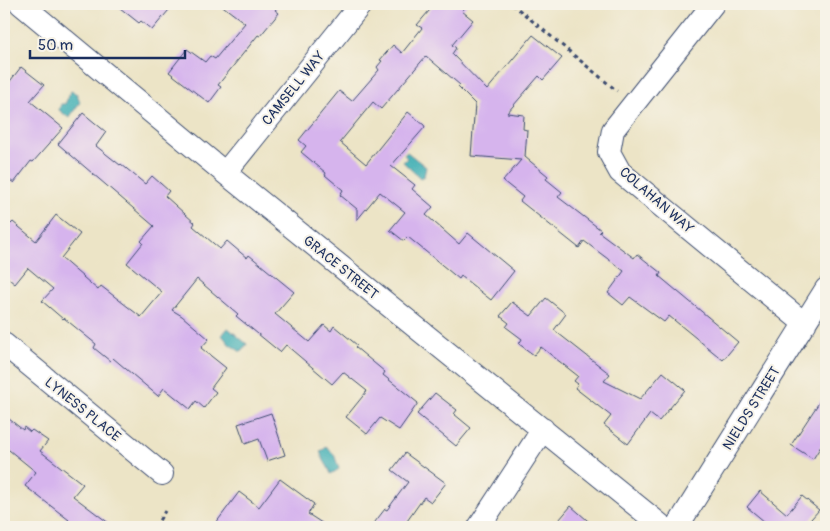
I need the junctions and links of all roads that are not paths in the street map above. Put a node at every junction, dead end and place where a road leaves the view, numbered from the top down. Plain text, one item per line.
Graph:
1 (8, 4) edge
2 (21, 4) edge
3 (361, 4) edge
4 (713, 4) edge
5 (4, 8) edge
6 (225, 173) junction
7 (826, 289) edge
8 (805, 324) junction
9 (4, 344) edge
10 (543, 429) junction
11 (162, 474) dead end
12 (479, 527) edge
13 (663, 527) edge
14 (676, 527) edge

1 - 5 street
2 - 6 street, GRACE STREET
3 - 6 street, CAMSELL WAY
4 - 8 street, COLAHAN WAY
6 - 10 street, GRACE STREET
7 - 8 street, NIELDS STREET
8 - 14 street, NIELDS STREET
9 - 11 street, LYNESS PLACE
10 - 12 street
10 - 13 street, GRACE STREET

